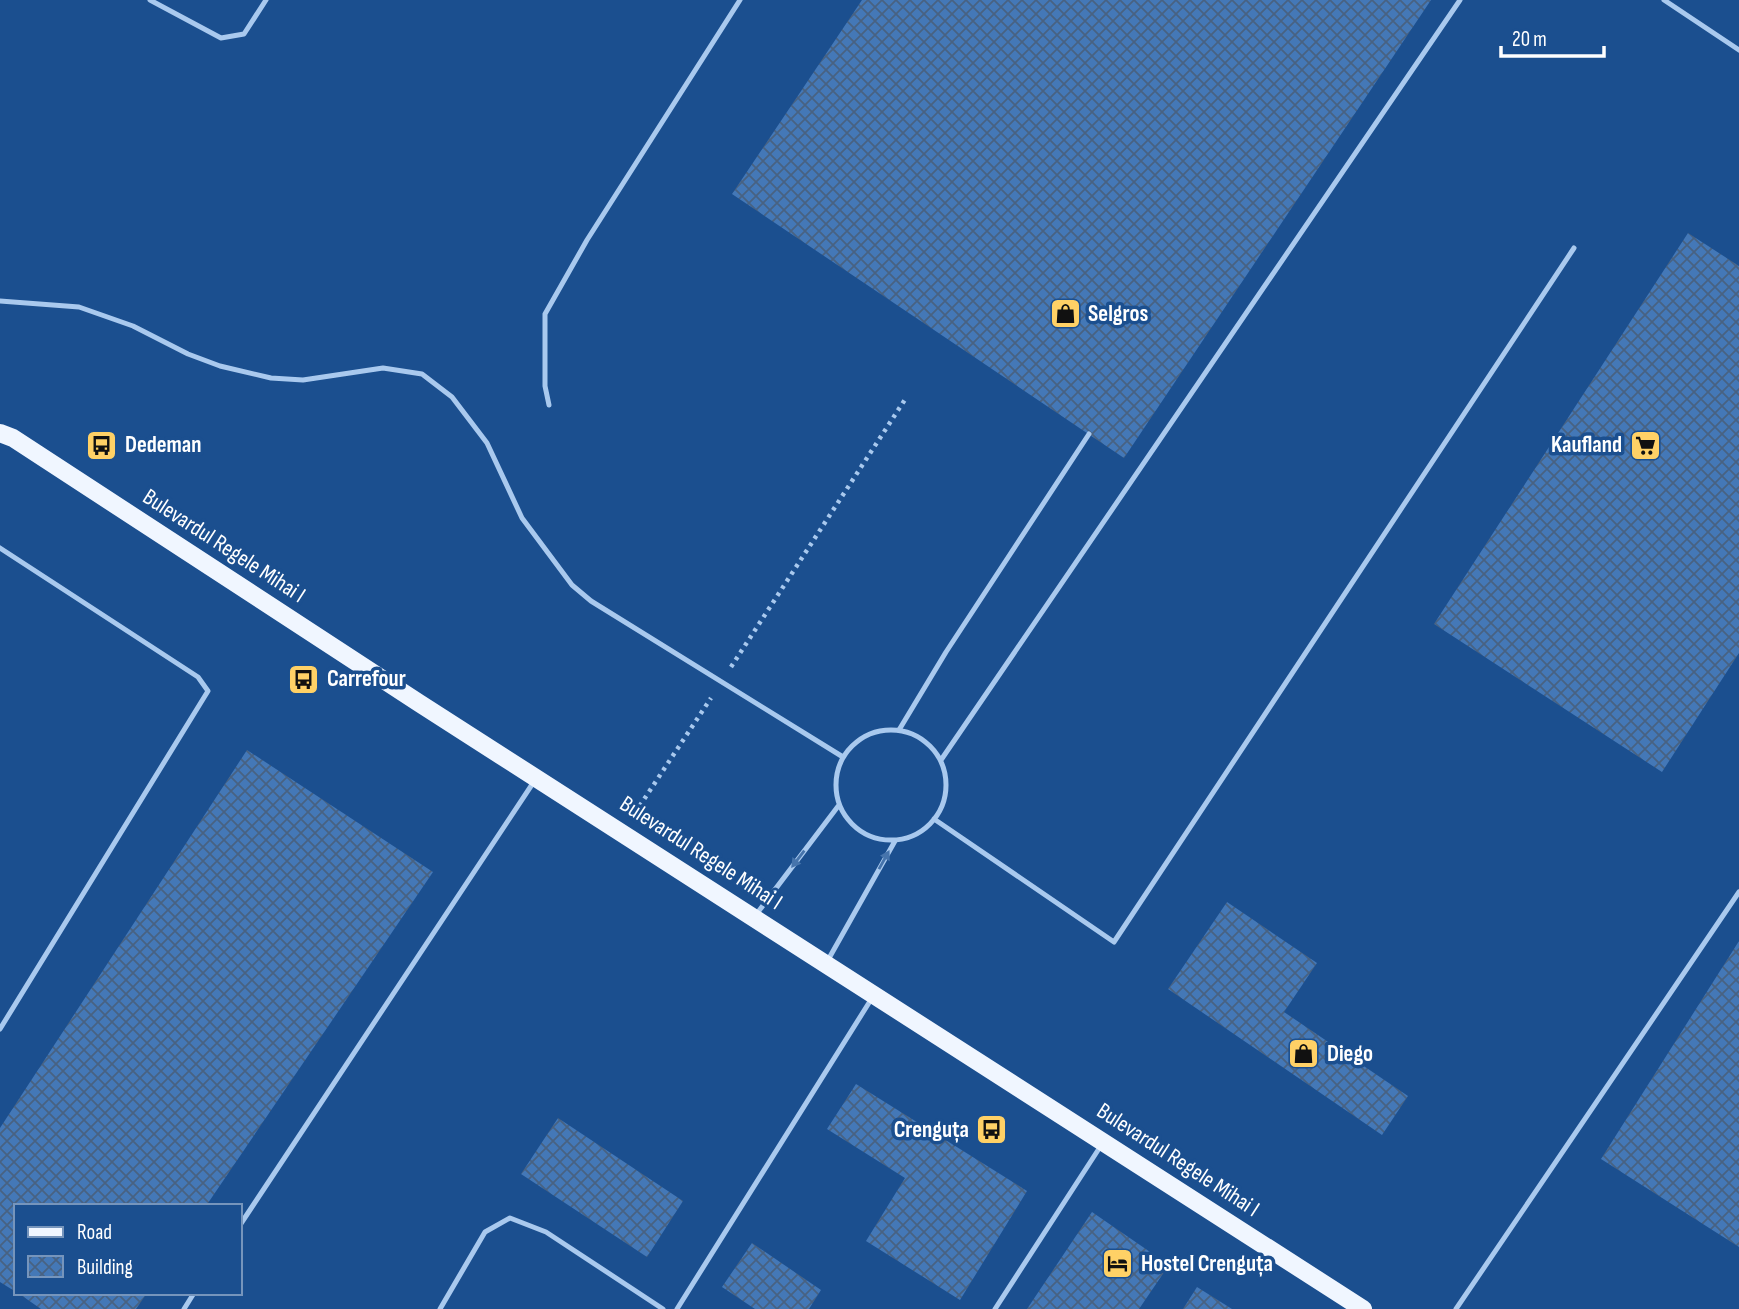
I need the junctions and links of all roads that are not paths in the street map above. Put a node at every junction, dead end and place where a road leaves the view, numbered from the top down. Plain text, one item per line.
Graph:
1 (150, 0) edge
2 (266, 0) edge
3 (740, 0) edge
4 (1460, 0) edge
5 (1664, 0) edge
6 (1739, 50) edge
7 (1574, 248) dead end
8 (0, 301) edge
9 (549, 405) dead end
10 (0, 424) edge
11 (1089, 434) dead end
12 (6, 435) edge
13 (0, 548) edge
14 (899, 730) junction
15 (843, 757) junction
16 (941, 760) junction
17 (536, 777) junction
18 (839, 804) junction
19 (934, 819) junction
20 (895, 841) junction
21 (1739, 892) edge
22 (755, 916) junction
23 (826, 963) junction
24 (874, 994) junction
25 (0, 1029) edge
26 (1104, 1141) junction
27 (242, 1222) edge
28 (440, 1309) edge
29 (663, 1309) edge
30 (677, 1309) edge
31 (995, 1309) edge
32 (1363, 1309) edge
33 (1456, 1309) edge

1 - 2 lane
3 - 9 lane
4 - 16 lane
5 - 6 lane
7 - 19 lane
8 - 15 lane
10 - 12 main road, Bulevardul Regele Mihai I
11 - 14 lane
12 - 17 main road, Bulevardul Regele Mihai I
13 - 25 lane
14 - 15 lane
14 - 16 lane
15 - 18 lane
16 - 19 lane
17 - 22 main road, Bulevardul Regele Mihai I
17 - 27 lane
18 - 20 lane
18 -> 22 lane
19 - 20 lane
23 -> 20 lane
21 - 33 lane
22 - 23 main road, Bulevardul Regele Mihai I
23 - 24 main road, Bulevardul Regele Mihai I
24 - 26 main road, Bulevardul Regele Mihai I
24 - 30 lane
26 - 31 lane
26 - 32 main road, Bulevardul Regele Mihai I
28 - 29 lane

